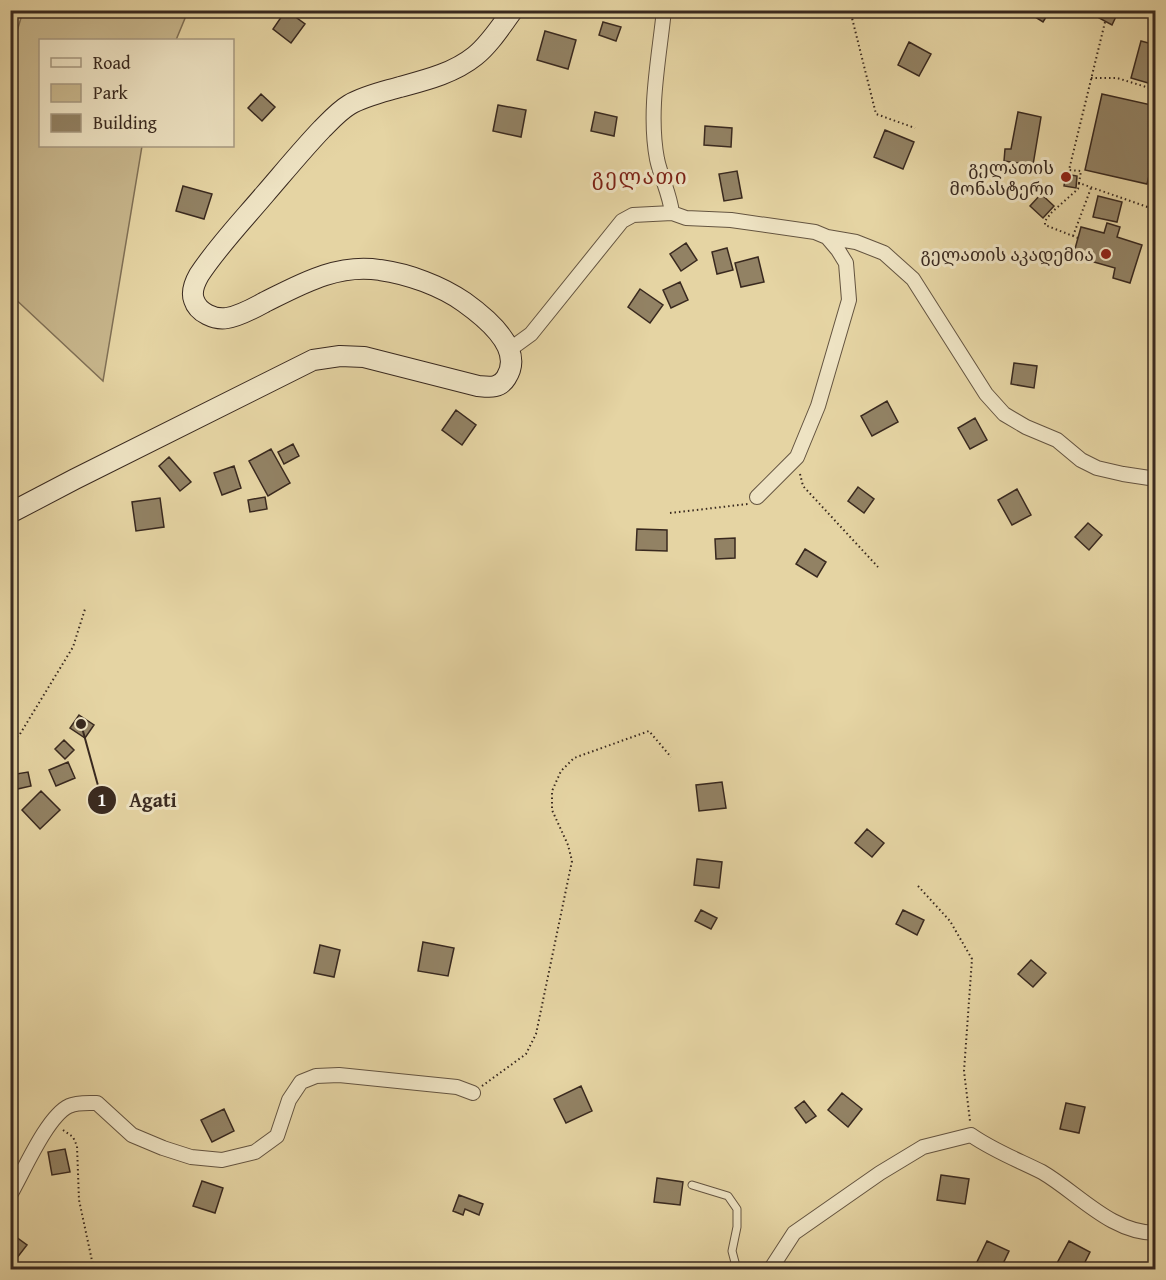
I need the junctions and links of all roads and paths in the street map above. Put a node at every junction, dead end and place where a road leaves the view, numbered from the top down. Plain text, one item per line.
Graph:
1 (513, 10) edge
2 (664, 10) edge
3 (850, 10) edge
4 (1105, 22) dead end
5 (1091, 78) junction
6 (1155, 90) edge
7 (915, 128) dead end
8 (1079, 183) junction
9 (1091, 187) junction
10 (1155, 210) edge
11 (672, 213) junction
12 (1073, 236) junction
13 (827, 237) junction
14 (1078, 238) dead end
15 (509, 350) junction
16 (797, 457) junction
17 (1155, 479) edge
18 (758, 497) joint
19 (10, 513) edge
20 (670, 513) dead end
21 (878, 567) dead end
22 (85, 609) dead end
23 (10, 742) edge
24 (671, 757) dead end
25 (918, 886) dead end
26 (473, 1093) joint
27 (50, 1122) junction
28 (971, 1136) junction
29 (692, 1185) dead end
30 (10, 1195) edge
31 (1155, 1234) edge
32 (94, 1269) edge
33 (737, 1269) edge
34 (770, 1269) edge

1 - 15 street
2 - 11 street
3 - 7 path
4 - 5 path
5 - 6 path
5 - 8 path
8 - 9 path
8 - 12 path
9 - 10 path
9 - 12 path
11 - 13 street
11 - 15 street
12 - 14 path
13 - 16 street
13 - 17 street
15 - 19 street
16 - 18 street
16 - 21 path
18 - 20 path
22 - 23 path
24 - 26 path
25 - 28 path
26 - 27 street
27 - 30 street
27 - 32 path
28 - 31 street
28 - 34 street
29 - 33 lane

